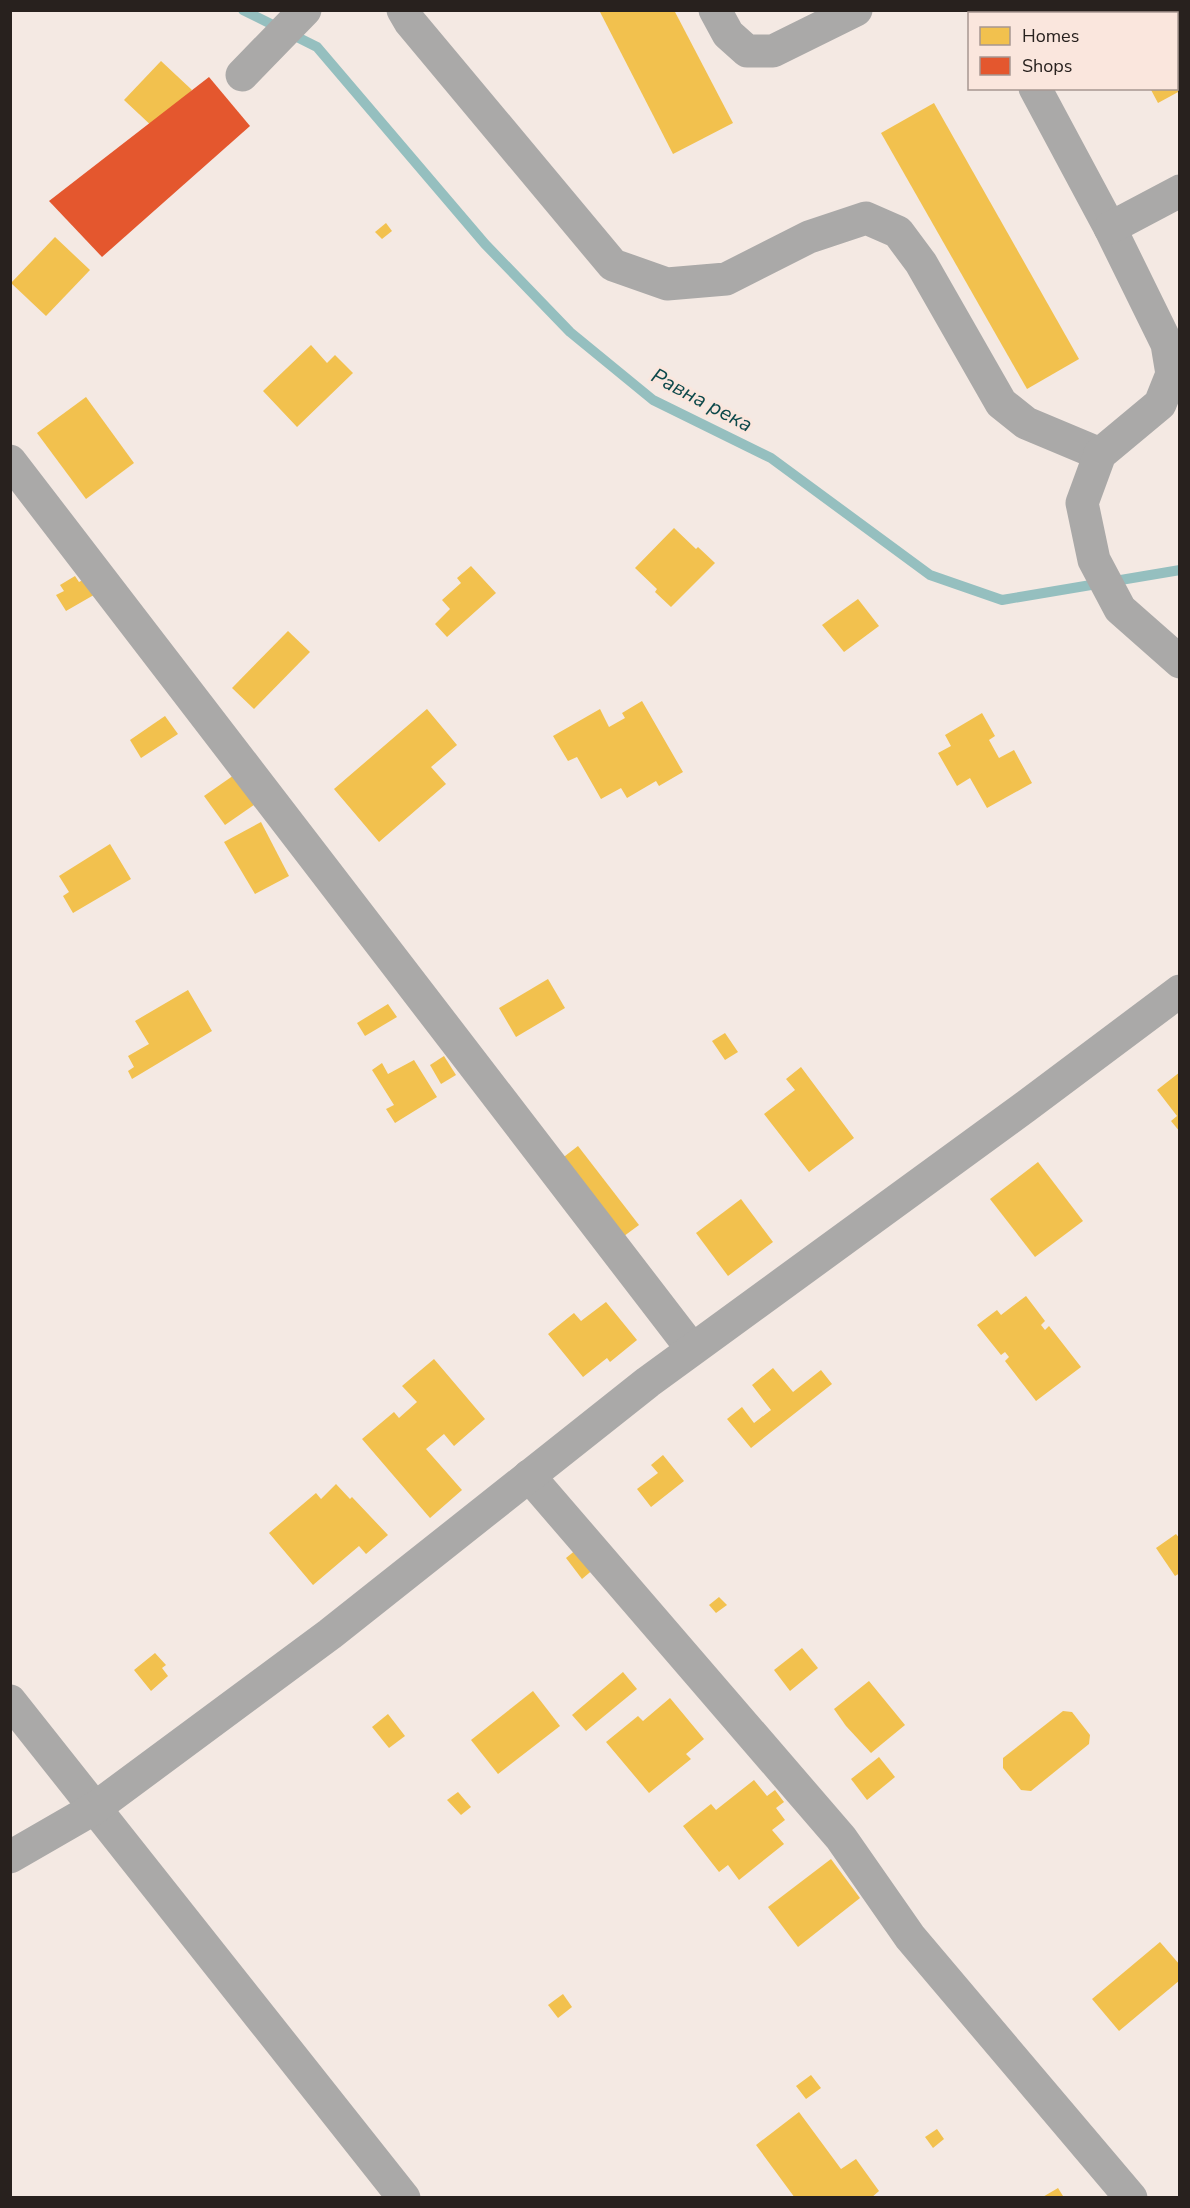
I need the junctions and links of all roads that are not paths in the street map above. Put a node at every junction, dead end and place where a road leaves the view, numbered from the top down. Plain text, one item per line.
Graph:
1 (305, 10) edge
2 (404, 10) edge
3 (715, 10) edge
4 (856, 10) edge
5 (242, 75) dead end
6 (1036, 90) edge
7 (1179, 191) edge
8 (1110, 228) junction
9 (1100, 454) junction
10 (10, 461) edge
11 (1179, 662) edge
12 (1179, 991) edge
13 (692, 1348) junction
14 (529, 1476) junction
15 (10, 1701) edge
16 (95, 1808) junction
17 (10, 1857) edge
18 (404, 2198) edge
19 (1131, 2198) edge

1 - 5 street
2 - 9 street
3 - 4 street
6 - 8 street
7 - 8 street
8 - 9 street
9 - 11 street
10 - 13 street
12 - 13 street
13 - 14 street
14 - 16 street
14 - 19 street
15 - 16 street
16 - 17 street
16 - 18 street

